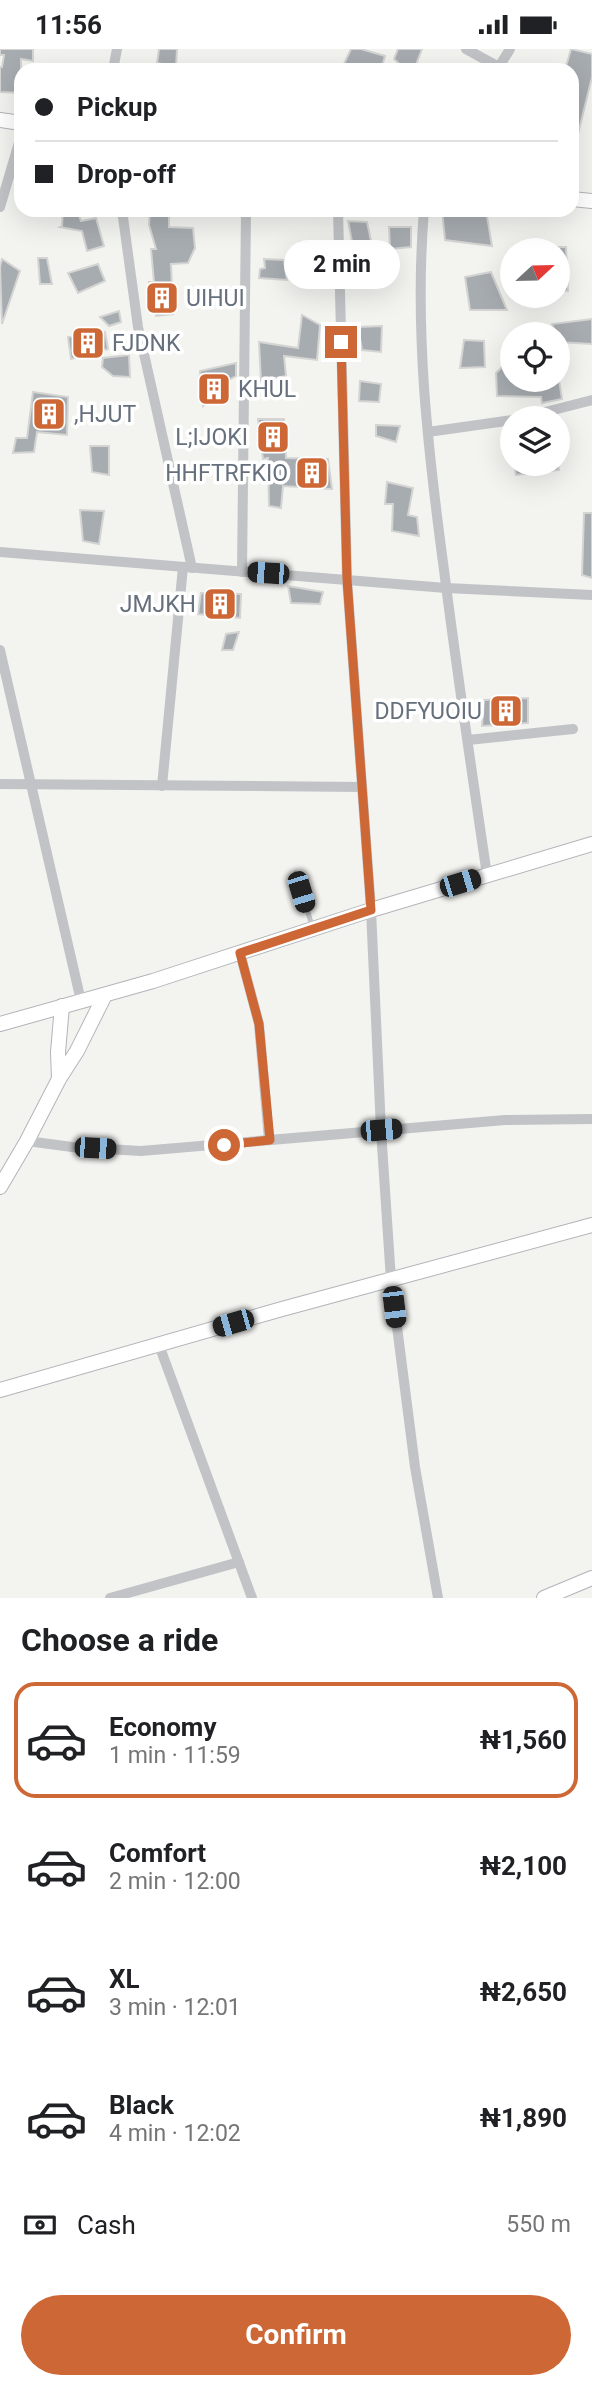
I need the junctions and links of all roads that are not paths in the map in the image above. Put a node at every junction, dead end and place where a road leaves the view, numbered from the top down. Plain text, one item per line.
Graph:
1 (466, 49) edge
2 (490, 63) edge
3 (14, 160) edge
4 (0, 207) edge
5 (123, 217) edge
6 (246, 217) edge
7 (338, 217) edge
8 (424, 217) edge
9 (592, 400) edge
10 (569, 406) edge
11 (500, 422) edge
12 (428, 432) junction
13 (0, 552) edge
14 (188, 567) junction
15 (242, 572) junction
16 (347, 579) junction
17 (446, 588) junction
18 (592, 595) edge
19 (0, 650) edge
20 (573, 729) dead end
21 (468, 740) junction
22 (0, 784) edge
23 (31, 785) junction
24 (162, 786) junction
25 (362, 787) junction
26 (592, 844) edge
27 (296, 873) dead end
28 (487, 875) junction
29 (371, 910) junction
30 (313, 929) junction
31 (240, 953) junction
32 (105, 995) junction
33 (81, 1002) junction
34 (62, 1006) junction
35 (0, 1024) edge
36 (59, 1079) junction
37 (592, 1119) edge
38 (381, 1130) junction
39 (270, 1140) junction
40 (27, 1142) junction
41 (0, 1187) edge
42 (592, 1225) edge
43 (391, 1280) junction
44 (159, 1345) junction
45 (0, 1390) edge
46 (239, 1562) junction
47 (592, 1579) edge
48 (110, 1598) edge
49 (252, 1598) edge
50 (438, 1598) edge
51 (544, 1598) edge

1 - 2 street
3 - 4 street
5 - 14 street
6 - 15 street
7 - 16 street
8 - 12 street
9 - 10 street
11 - 12 street
12 - 17 street
13 - 14 street
14 - 15 street
14 - 24 street
15 - 16 street
16 - 17 street
16 - 25 street
17 - 18 street
17 - 21 street
19 - 23 street
20 - 21 street
21 - 28 street
22 - 23 street
23 - 24 street
23 - 33 street
24 - 25 street
25 - 29 street
26 - 28 street
27 - 30 lane
28 - 29 street
29 - 30 street
29 - 38 street
30 - 31 street
31 - 32 street
31 - 39 street
32 - 33 street
32 - 36 street
33 - 34 street
34 - 35 street
34 - 36 street
36 - 40 street
37 - 38 street
38 - 39 street
38 - 43 street
39 - 40 street
40 - 41 street
42 - 43 street
43 - 44 street
43 - 50 street
44 - 45 street
44 - 46 street
46 - 48 street
46 - 49 street
47 - 51 street

